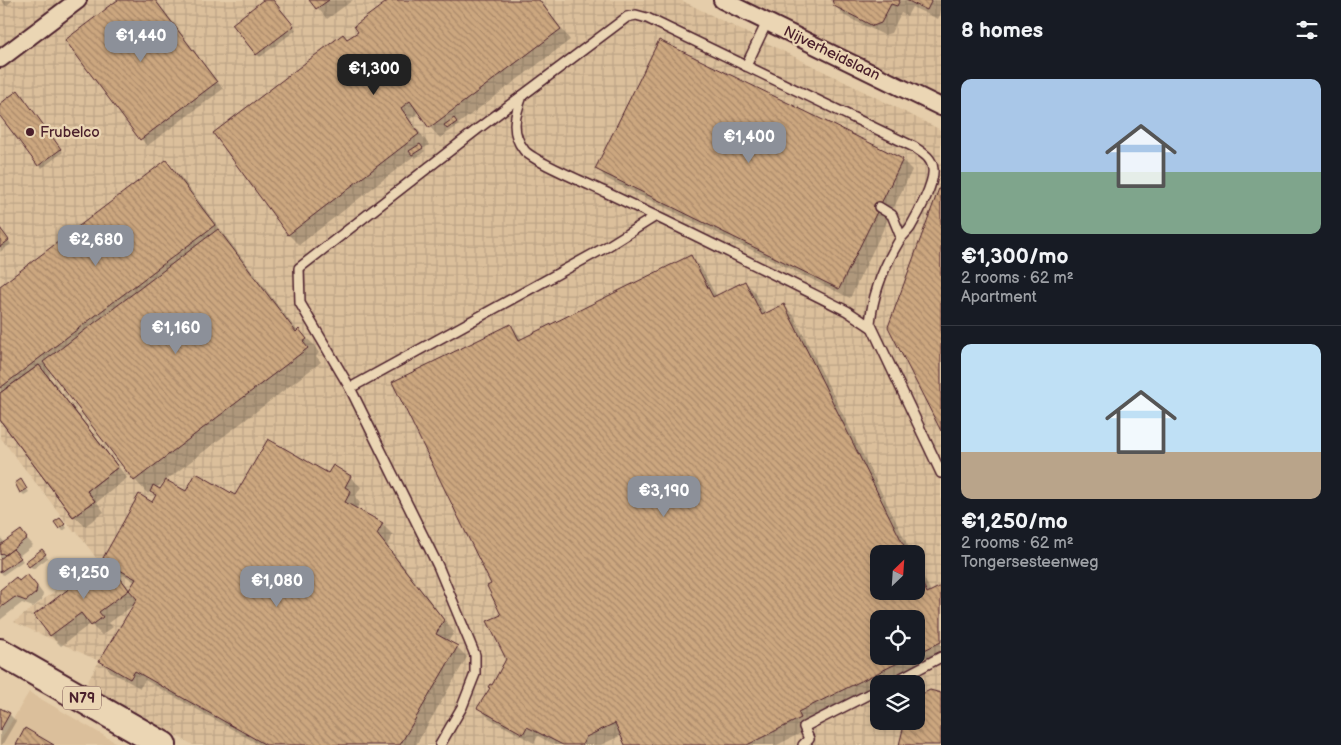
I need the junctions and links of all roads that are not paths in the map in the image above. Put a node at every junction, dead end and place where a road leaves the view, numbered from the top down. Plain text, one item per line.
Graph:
1 (78, 0) edge
2 (722, 0) edge
3 (767, 22) junction
4 (0, 59) edge
5 (746, 66) junction
6 (522, 96) junction
7 (941, 107) edge
8 (879, 207) dead end
9 (656, 216) junction
10 (901, 237) junction
11 (871, 327) junction
12 (350, 388) junction
13 (941, 473) edge
14 (0, 652) edge
15 (941, 657) edge
16 (907, 675) edge
17 (870, 694) edge
18 (163, 745) edge
19 (440, 745) edge
20 (803, 745) edge

1 - 4 street
2 - 3 street, Nijverheidslaan
3 - 5 lane
3 - 7 street, Nijverheidslaan
5 - 6 lane
5 - 10 lane
6 - 9 lane
6 - 12 lane
8 - 10 lane
9 - 11 lane
9 - 12 lane
10 - 11 lane
11 - 13 lane
12 - 19 lane
14 - 18 main road, N79
15 - 16 lane
17 - 20 lane

